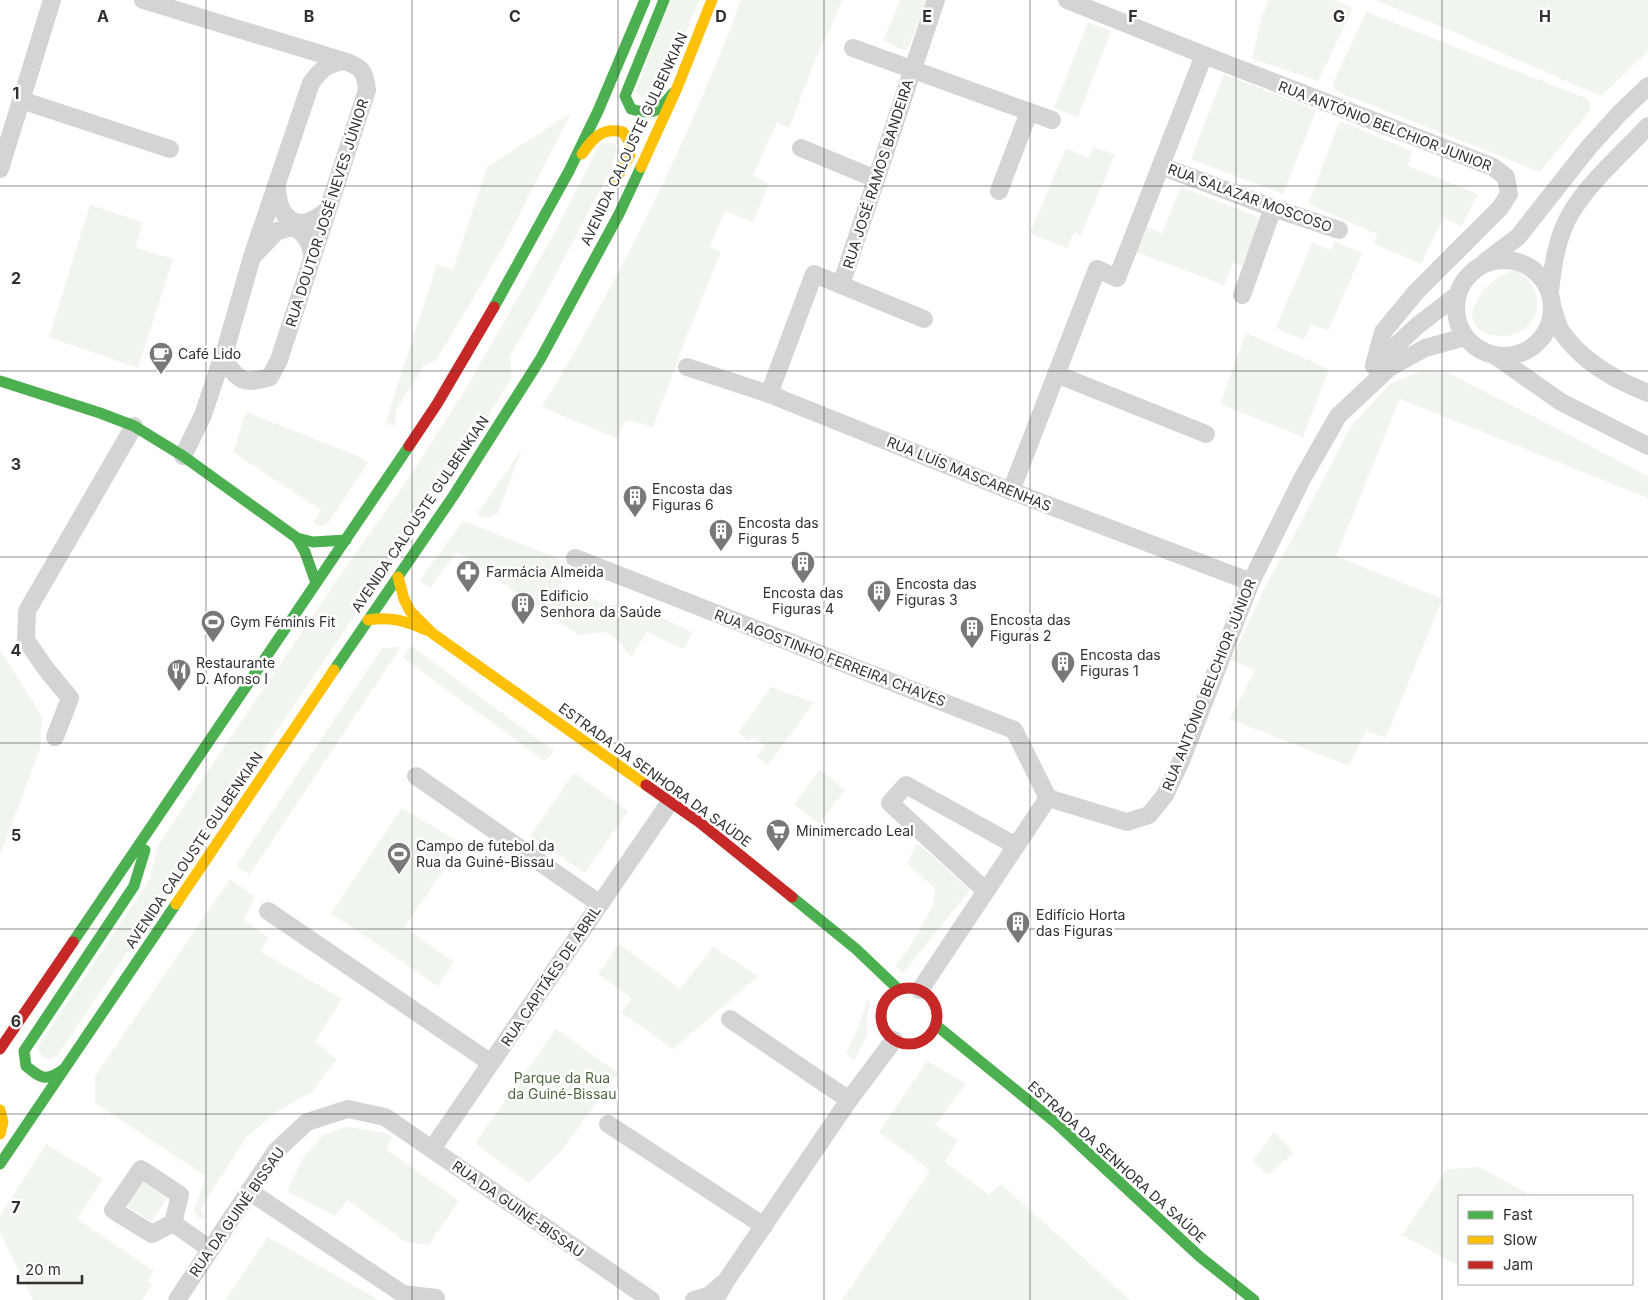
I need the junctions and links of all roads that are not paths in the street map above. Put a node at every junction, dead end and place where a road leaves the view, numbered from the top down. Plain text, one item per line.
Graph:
1 (52, 0) edge
2 (143, 0) edge
3 (645, 0) edge
4 (664, 0) edge
5 (712, 0) edge
6 (936, 0) edge
7 (1075, 2) edge
8 (853, 48) dead end
9 (300, 49) junction
10 (1204, 56) junction
11 (344, 61) junction
12 (912, 70) junction
13 (311, 83) junction
14 (1648, 86) edge
15 (678, 88) junction
16 (21, 100) junction
17 (1029, 112) junction
18 (1052, 120) dead end
19 (1648, 126) edge
20 (801, 148) dead end
21 (170, 149) dead end
22 (1161, 166) junction
23 (0, 169) edge
24 (569, 171) junction
25 (876, 179) junction
26 (276, 186) junction
27 (612, 189) dead end
28 (1000, 190) dead end
29 (1273, 208) junction
30 (328, 209) junction
31 (1339, 230) dead end
32 (313, 256) junction
33 (252, 257) junction
34 (1481, 265) junction
35 (841, 285) junction
36 (1242, 295) dead end
37 (1457, 295) junction
38 (1551, 299) junction
39 (924, 319) dead end
40 (540, 335) dead end
41 (1465, 337) junction
42 (227, 344) junction
43 (1494, 355) junction
44 (541, 358) junction
45 (1374, 365) junction
46 (687, 367) dead end
47 (1056, 374) junction
48 (0, 381) edge
49 (1648, 393) edge
50 (769, 394) junction
51 (1338, 416) junction
52 (134, 426) junction
53 (1206, 434) dead end
54 (1648, 446) edge
55 (183, 456) junction
56 (1012, 491) junction
57 (297, 538) junction
58 (346, 540) junction
59 (575, 558) dead end
60 (398, 577) junction
61 (1251, 582) junction
62 (316, 583) junction
63 (368, 620) junction
64 (432, 633) junction
65 (55, 737) dead end
66 (416, 776) dead end
67 (1048, 798) junction
68 (670, 802) junction
69 (155, 820) junction
70 (1016, 846) junction
71 (986, 891) junction
72 (600, 904) junction
73 (268, 911) dead end
74 (898, 989) junction
75 (920, 990) junction
76 (730, 1019) dead end
77 (937, 1026) junction
78 (894, 1040) junction
79 (0, 1049) edge
80 (492, 1062) junction
81 (64, 1069) junction
82 (849, 1100) junction
83 (0, 1110) edge
84 (385, 1117) joint
85 (608, 1124) dead end
86 (0, 1134) edge
87 (432, 1149) junction
88 (0, 1164) edge
89 (249, 1191) junction
90 (173, 1222) dead end
91 (764, 1226) junction
92 (210, 1249) junction
93 (726, 1281) junction
94 (436, 1298) dead end
95 (649, 1298) edge
96 (176, 1300) edge
97 (664, 1300) edge
98 (694, 1300) edge
99 (715, 1300) edge
100 (1254, 1300) edge

1 - 16 street
2 - 9 street
3 - 24 main road
4 - 15 main road
5 - 15 main road, AVENIDA CALOUSTE GULBENKIAN
6 - 12 street, RUA JOSÉ RAMOS BANDEIRA
7 - 10 street, RUA ANTÓNIO BELCHIOR JUNIOR
8 - 12 street
9 - 11 street
9 - 13 street
10 - 22 street
10 - 45 street, RUA ANTÓNIO BELCHIOR JUNIOR
11 - 13 street, RUA DOUTOR JOSÉ NEVES JÚNIOR
11 - 30 street, RUA DOUTOR JOSÉ NEVES JÚNIOR
12 - 17 street
12 - 25 street, RUA JOSÉ RAMOS BANDEIRA
13 - 26 street, RUA DOUTOR JOSÉ NEVES JÚNIOR
14 - 34 street
15 - 44 main road, AVENIDA CALOUSTE GULBENKIAN
16 - 21 street
16 - 23 street
17 - 18 street
17 - 28 street
19 - 38 street
20 - 25 street
22 - 29 street, RUA SALAZAR MOSCOSO
22 - 47 street
24 - 27 main road
24 - 58 main road
25 - 35 street, RUA JOSÉ RAMOS BANDEIRA
26 - 30 street
26 - 33 street, RUA DOUTOR JOSÉ NEVES JÚNIOR
29 - 31 street, RUA SALAZAR MOSCOSO
29 - 36 street
30 - 32 street, RUA DOUTOR JOSÉ NEVES JÚNIOR
32 - 33 street
32 - 42 street, RUA DOUTOR JOSÉ NEVES JÚNIOR
33 - 42 street, RUA DOUTOR JOSÉ NEVES JÚNIOR
34 - 37 street
34 - 38 street
35 - 39 street
35 - 50 street, RUA JOSÉ RAMOS BANDEIRA
37 - 41 street
37 - 45 street
38 - 43 street
38 - 49 street
40 - 44 main road
41 - 43 street
41 - 51 street, RUA ANTÓNIO BELCHIOR JÚNIOR
42 - 55 street, RUA DOUTOR JOSÉ NEVES JÚNIOR
43 - 54 street
44 - 60 main road, AVENIDA CALOUSTE GULBENKIAN
45 - 51 street
46 - 50 street, RUA LUÍS MASCARENHAS
47 - 53 street
47 - 56 street
48 - 52 main road
50 - 56 street, RUA LUÍS MASCARENHAS
51 - 61 street, RUA ANTÓNIO BELCHIOR JÚNIOR
52 - 55 main road
52 - 65 street
55 - 57 main road
56 - 61 street, RUA LUÍS MASCARENHAS
57 - 58 main road
57 - 62 main road
58 - 62 main road
59 - 67 street, RUA AGOSTINHO FERREIRA CHAVES
60 - 63 main road, AVENIDA CALOUSTE GULBENKIAN
60 - 64 main road
61 - 67 street, RUA ANTÓNIO BELCHIOR JÚNIOR
62 - 69 main road
63 - 64 main road
63 - 81 main road, AVENIDA CALOUSTE GULBENKIAN
64 - 68 main road, ESTRADA DA SENHORA DA SAÚDE
66 - 72 street
67 - 70 street
68 - 72 street, RUA CAPITÃES DE ABRIL
68 - 74 main road, ESTRADA DA SENHORA DA SAÚDE
69 - 79 main road
69 - 81 main road
70 - 71 street
70 - 71 street
71 - 75 street
72 - 80 street, RUA CAPITÃES DE ABRIL
73 - 80 street
74 - 75 main road
74 - 78 main road
75 - 77 main road
76 - 82 street
77 - 78 main road
77 - 100 main road, ESTRADA DA SENHORA DA SAÚDE
78 - 82 street
80 - 87 street, RUA CAPITÃES DE ABRIL
81 - 88 main road, AVENIDA CALOUSTE GULBENKIAN
82 - 91 street
83 - 86 main road
84 - 87 street, RUA DA GUINÉ-BISSAU
84 - 89 street, RUA DA GUINÉ BISSAU
85 - 91 street
87 - 95 street, RUA DA GUINÉ-BISSAU
89 - 92 street, RUA DA GUINÉ BISSAU
89 - 94 street
90 - 92 street
91 - 93 street
92 - 96 street, RUA DA GUINÉ BISSAU
93 - 98 street
93 - 99 street
95 - 97 street

